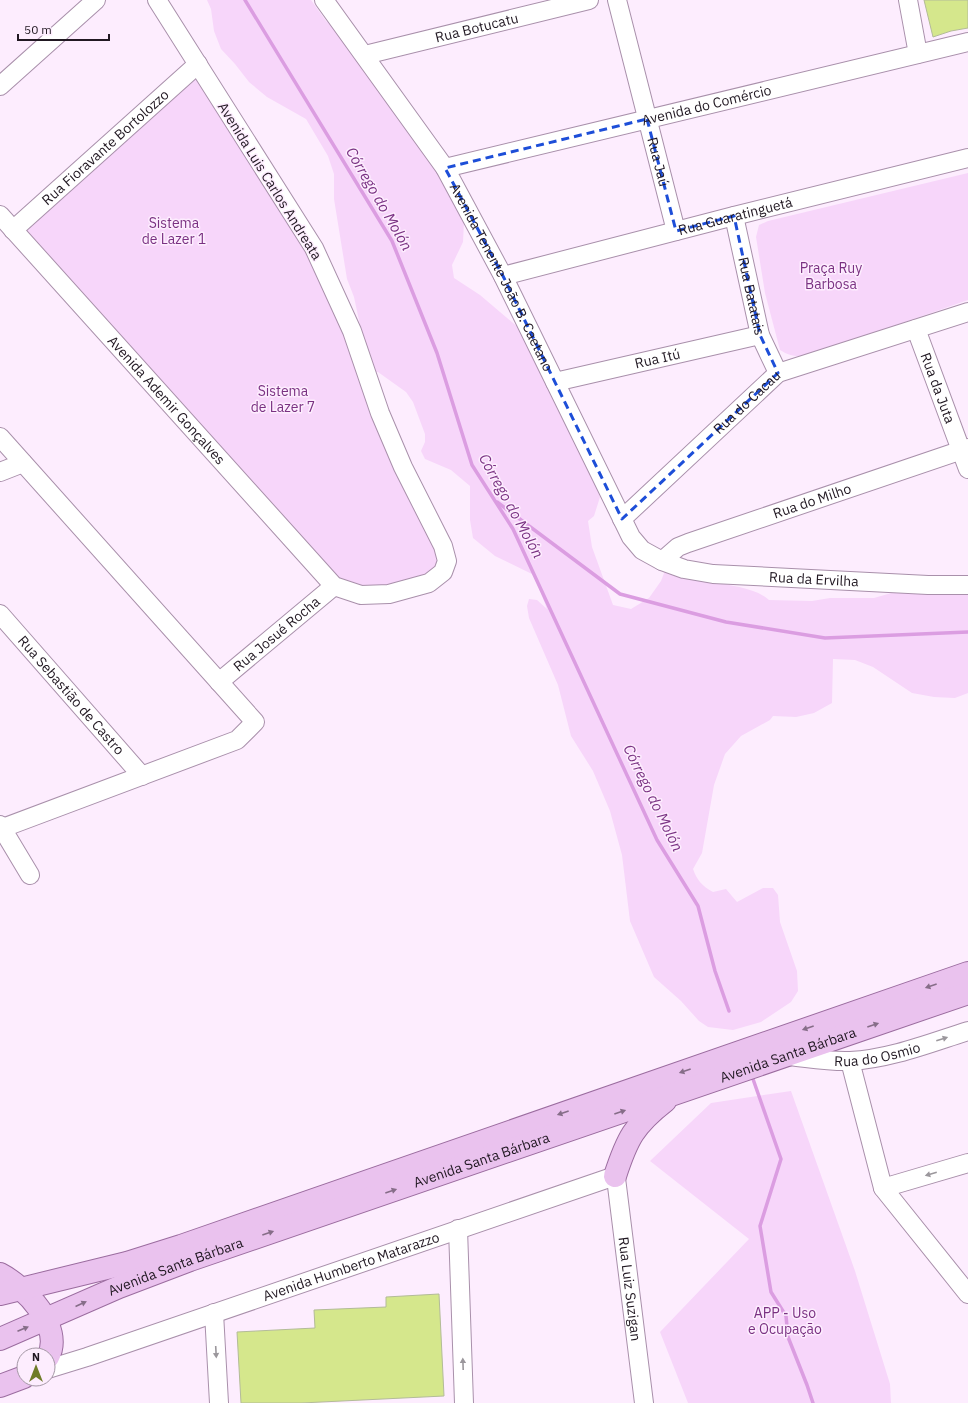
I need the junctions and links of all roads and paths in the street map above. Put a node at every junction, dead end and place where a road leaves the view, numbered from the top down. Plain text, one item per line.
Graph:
1 (96, 0) edge
2 (157, 0) edge
3 (324, 0) edge
4 (589, 0) edge
5 (617, 0) edge
6 (908, 0) edge
7 (968, 42) edge
8 (918, 54) junction
9 (365, 55) junction
10 (198, 64) junction
11 (0, 86) edge
12 (647, 119) junction
13 (968, 158) edge
14 (445, 168) junction
15 (0, 215) edge
16 (734, 216) junction
17 (13, 230) junction
18 (676, 231) junction
19 (503, 276) junction
20 (968, 312) edge
21 (916, 329) junction
22 (760, 335) junction
23 (778, 373) junction
24 (555, 382) junction
25 (0, 437) edge
26 (965, 449) edge
27 (24, 463) junction
28 (968, 469) edge
29 (0, 472) edge
30 (622, 519) junction
31 (662, 562) junction
32 (968, 585) edge
33 (334, 586) junction
34 (0, 614) edge
35 (220, 682) junction
36 (142, 776) junction
37 (1, 827) edge
38 (30, 875) dead end
39 (968, 973) edge
40 (968, 993) edge
41 (968, 1031) edge
42 (783, 1056) junction
43 (850, 1061) junction
44 (676, 1093) junction
45 (968, 1162) edge
46 (615, 1176) junction
47 (883, 1188) junction
48 (458, 1230) junction
49 (0, 1274) edge
50 (966, 1287) edge
51 (21, 1289) junction
52 (0, 1294) edge
53 (214, 1314) junction
54 (46, 1319) junction
55 (0, 1339) edge
56 (50, 1347) edge
57 (56, 1351) edge
58 (87, 1357) junction
59 (56, 1367) edge
60 (16, 1381) edge
61 (0, 1386) edge
62 (219, 1403) edge
63 (464, 1403) edge
64 (644, 1403) edge

1 - 11 street
2 - 10 street, Avenida Luis Carlos Andreata
3 - 9 street, Avenida Tenente João B. Caetano
4 - 9 street, Rua Botucatu
5 - 12 street, Rua Jaú
6 - 8 street
7 - 8 street, Avenida do Comércio
8 - 12 street, Avenida do Comércio
9 - 14 street, Avenida Tenente João B. Caetano
10 - 17 street, Rua Fioravante Bortolozzo
10 - 33 street, Avenida Luis Carlos Andreata
12 - 14 street, Avenida do Comércio
12 - 18 street, Rua Jaú
13 - 16 street, Rua Guaratinguetá
14 - 19 street, Avenida Tenente João B. Caetano
15 - 17 street, Avenida Ademir Gonçalves
16 - 18 street, Rua Guaratinguetá
16 - 22 street, Rua Batatais
17 - 33 street, Avenida Ademir Gonçalves
18 - 19 street, Rua Guaratinguetá
19 - 24 street, Avenida Tenente João B. Caetano
20 - 21 street, Rua do Cacau
21 - 23 street, Rua do Cacau
21 - 26 street, Rua da Juta
22 - 23 street, Rua Batatais
22 - 24 street, Rua Itú
23 - 30 street, Rua do Cacau
24 - 30 street, Avenida Tenente João B. Caetano
25 - 27 street
26 - 28 street, Rua da Juta
26 - 31 street, Rua do Milho
27 - 29 street
27 - 35 street
30 - 31 street, Avenida Tenente João B. Caetano
31 - 32 street, Rua da Ervilha
33 - 35 street, Rua Josué Rocha
34 - 36 street, Rua Sebastião de Castro
35 - 36 street
36 - 37 street
37 - 38 street
39 -> 51 main road, Avenida Santa Bárbara
42 -> 40 main road, Avenida Santa Bárbara
43 -> 41 street, Rua do Osmio
42 - 43 street, Rua do Osmio
42 - 44 main road, Avenida Santa Bárbara
43 - 47 street
44 - 46 main road
54 -> 44 main road, Avenida Santa Bárbara
45 -> 47 street
46 - 48 street, Avenida Humberto Matarazzo
46 - 64 street, Rua Luiz Suzigan
47 - 50 street
48 - 53 street, Avenida Humberto Matarazzo
63 -> 48 street
49 - 51 main road
51 - 52 main road, Avenida Santa Bárbara
51 - 54 main road
53 - 58 street, Avenida Humberto Matarazzo
53 -> 62 street
55 -> 54 main road, Avenida Santa Bárbara
54 - 56 main road
57 - 58 street, Avenida Humberto Matarazzo
58 - 59 street, Avenida Humberto Matarazzo
60 - 61 main road

